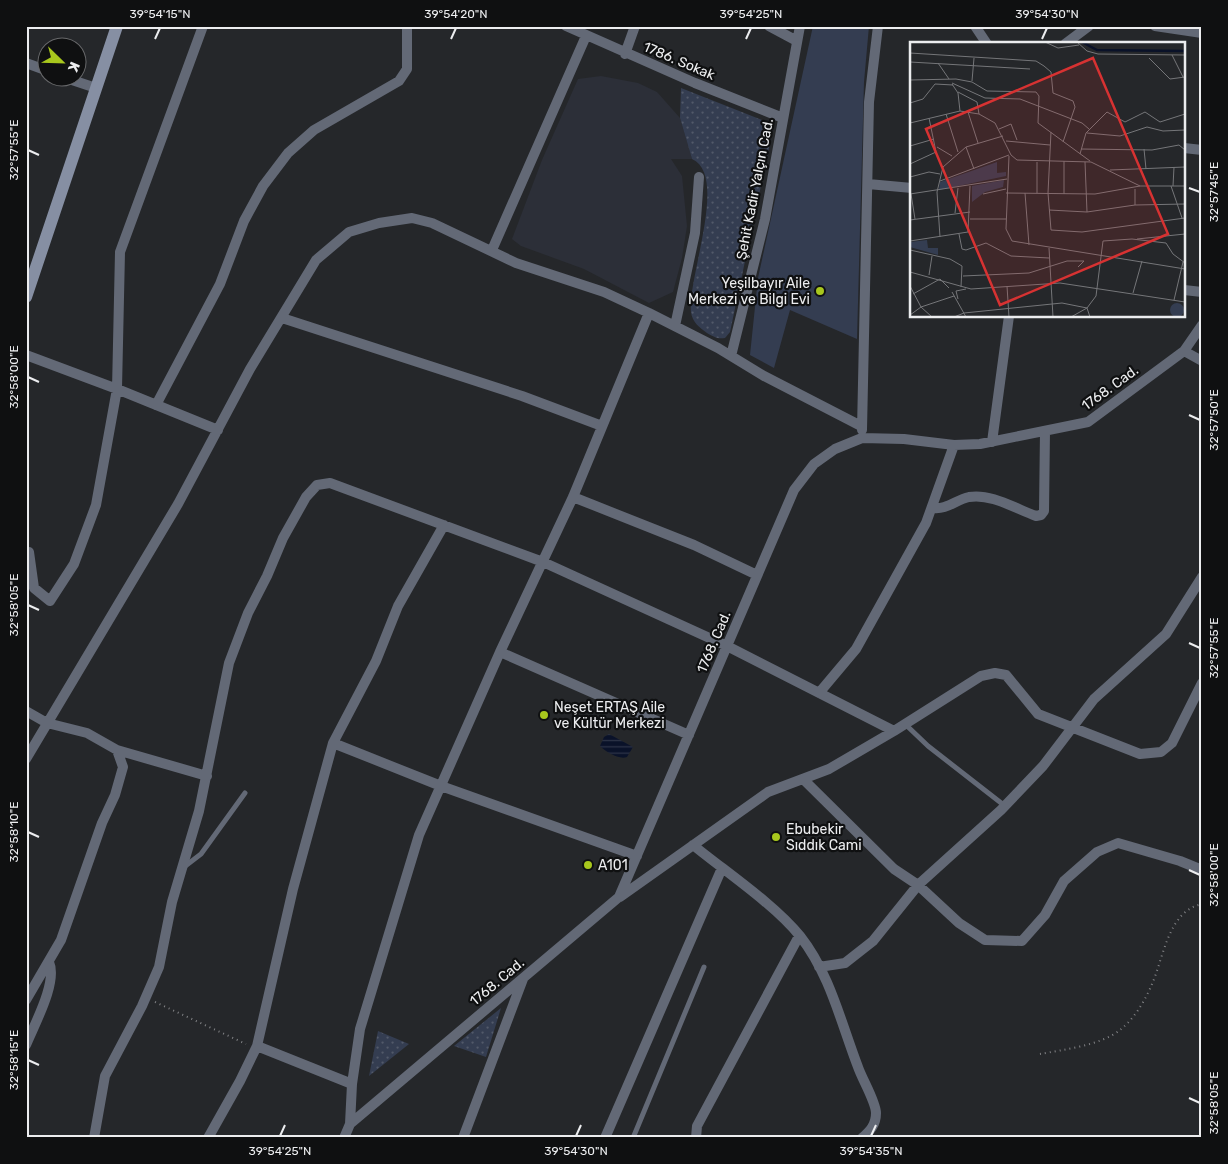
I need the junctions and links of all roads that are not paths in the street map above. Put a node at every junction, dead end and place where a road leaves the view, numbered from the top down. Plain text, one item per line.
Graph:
1 (117, 26) edge
2 (204, 26) edge
3 (406, 26) edge
4 (566, 26) edge
5 (635, 26) edge
6 (770, 26) edge
7 (800, 26) edge
8 (878, 26) edge
9 (976, 26) edge
10 (1089, 26) edge
11 (1155, 26) edge
12 (1202, 33) edge
13 (586, 36) junction
14 (797, 41) junction
15 (986, 42) edge
16 (1068, 42) edge
17 (625, 54) junction
18 (26, 63) edge
19 (38, 67) edge
20 (88, 85) edge
21 (96, 88) junction
22 (783, 118) junction
23 (1186, 148) edge
24 (1202, 150) edge
25 (699, 177) dead end
26 (868, 184) junction
27 (910, 188) edge
28 (492, 250) junction
29 (1186, 290) edge
30 (1202, 292) edge
31 (26, 297) edge
32 (649, 313) junction
33 (282, 318) junction
34 (1009, 318) edge
35 (1202, 324) edge
36 (675, 326) junction
37 (1184, 351) junction
38 (26, 355) edge
39 (731, 356) junction
40 (1202, 361) edge
41 (117, 388) junction
42 (156, 405) junction
43 (602, 426) junction
44 (861, 426) junction
45 (218, 430) junction
46 (1045, 431) junction
47 (862, 438) junction
48 (992, 442) junction
49 (954, 445) junction
50 (573, 498) junction
51 (933, 508) junction
52 (444, 525) junction
53 (29, 552) dead end
54 (543, 562) junction
55 (757, 575) junction
56 (1202, 577) edge
57 (727, 646) junction
58 (500, 652) junction
59 (1202, 683) edge
60 (819, 693) junction
61 (26, 711) edge
62 (47, 723) junction
63 (905, 724) junction
64 (1072, 728) junction
65 (894, 731) junction
66 (689, 735) junction
67 (333, 743) junction
68 (117, 750) junction
69 (26, 760) edge
70 (207, 776) junction
71 (803, 779) junction
72 (441, 786) junction
73 (245, 793) dead end
74 (1005, 806) junction
75 (693, 845) junction
76 (637, 856) junction
77 (722, 868) junction
78 (182, 869) junction
79 (1202, 870) edge
80 (918, 885) junction
81 (619, 897) junction
82 (800, 936) junction
83 (49, 962) junction
84 (704, 967) dead end
85 (819, 967) junction
86 (523, 978) junction
87 (26, 1000) edge
88 (26, 1045) edge
89 (257, 1046) junction
90 (352, 1084) junction
91 (350, 1124) junction
92 (94, 1138) edge
93 (208, 1138) edge
94 (344, 1138) edge
95 (463, 1138) edge
96 (605, 1138) edge
97 (632, 1138) edge
98 (696, 1138) edge
99 (862, 1138) edge

1 - 21 street
2 - 41 street
3 - 42 street
4 - 13 street, 1786. Sokak
5 - 17 street
6 - 14 street
7 - 14 street, Şehit Kadir Yalçın Cad.
8 - 26 street
9 - 15 street
10 - 16 street
11 - 12 street
13 - 17 street, 1786. Sokak
13 - 28 street
14 - 22 street, Şehit Kadir Yalçın Cad.
17 - 22 street, 1786. Sokak
18 - 19 street
20 - 21 street
21 - 31 street
22 - 39 street, Şehit Kadir Yalçın Cad.
23 - 24 street
25 - 36 street
26 - 27 street
26 - 44 street
28 - 32 street
28 - 33 street
29 - 30 street
32 - 36 street
32 - 43 street
33 - 43 street
33 - 45 street
34 - 48 street
35 - 37 street, 1768. Cad.
36 - 39 street
37 - 40 street
37 - 46 street, 1768. Cad.
38 - 41 street
39 - 44 street
41 - 42 street
41 - 53 street
42 - 45 street
43 - 50 street
44 - 47 street
45 - 62 street
46 - 48 street, 1768. Cad.
46 - 51 street
47 - 49 street, 1768. Cad.
47 - 55 street, 1768. Cad.
48 - 49 street, 1768. Cad.
49 - 51 street
50 - 54 street
50 - 55 street
51 - 60 street
52 - 54 street
52 - 67 street
52 - 70 street
54 - 57 street
54 - 58 street
55 - 57 street, 1768. Cad.
56 - 64 street
57 - 60 street
57 - 66 street, 1768. Cad.
58 - 66 street
58 - 72 street
59 - 64 street
60 - 65 street
61 - 62 street
62 - 68 street
62 - 69 street
63 - 64 street
63 - 65 street
63 - 74 lane
64 - 74 street
65 - 71 street
66 - 76 street, 1768. Cad.
67 - 72 street
67 - 89 street
68 - 70 street
68 - 83 street
70 - 78 street
71 - 75 street
71 - 80 street
72 - 76 street
72 - 90 street
73 - 78 lane
74 - 80 street
75 - 77 street
75 - 81 street
76 - 81 street, 1768. Cad.
77 - 82 street
77 - 96 street
78 - 92 street
79 - 80 street
80 - 85 street
81 - 86 street, 1768. Cad.
82 - 85 street
82 - 98 street
83 - 87 street
83 - 88 street
84 - 97 lane
85 - 99 street
86 - 91 street, 1768. Cad.
86 - 95 street
89 - 90 street
89 - 93 street
90 - 91 street
91 - 94 street, 1768. Cad.

